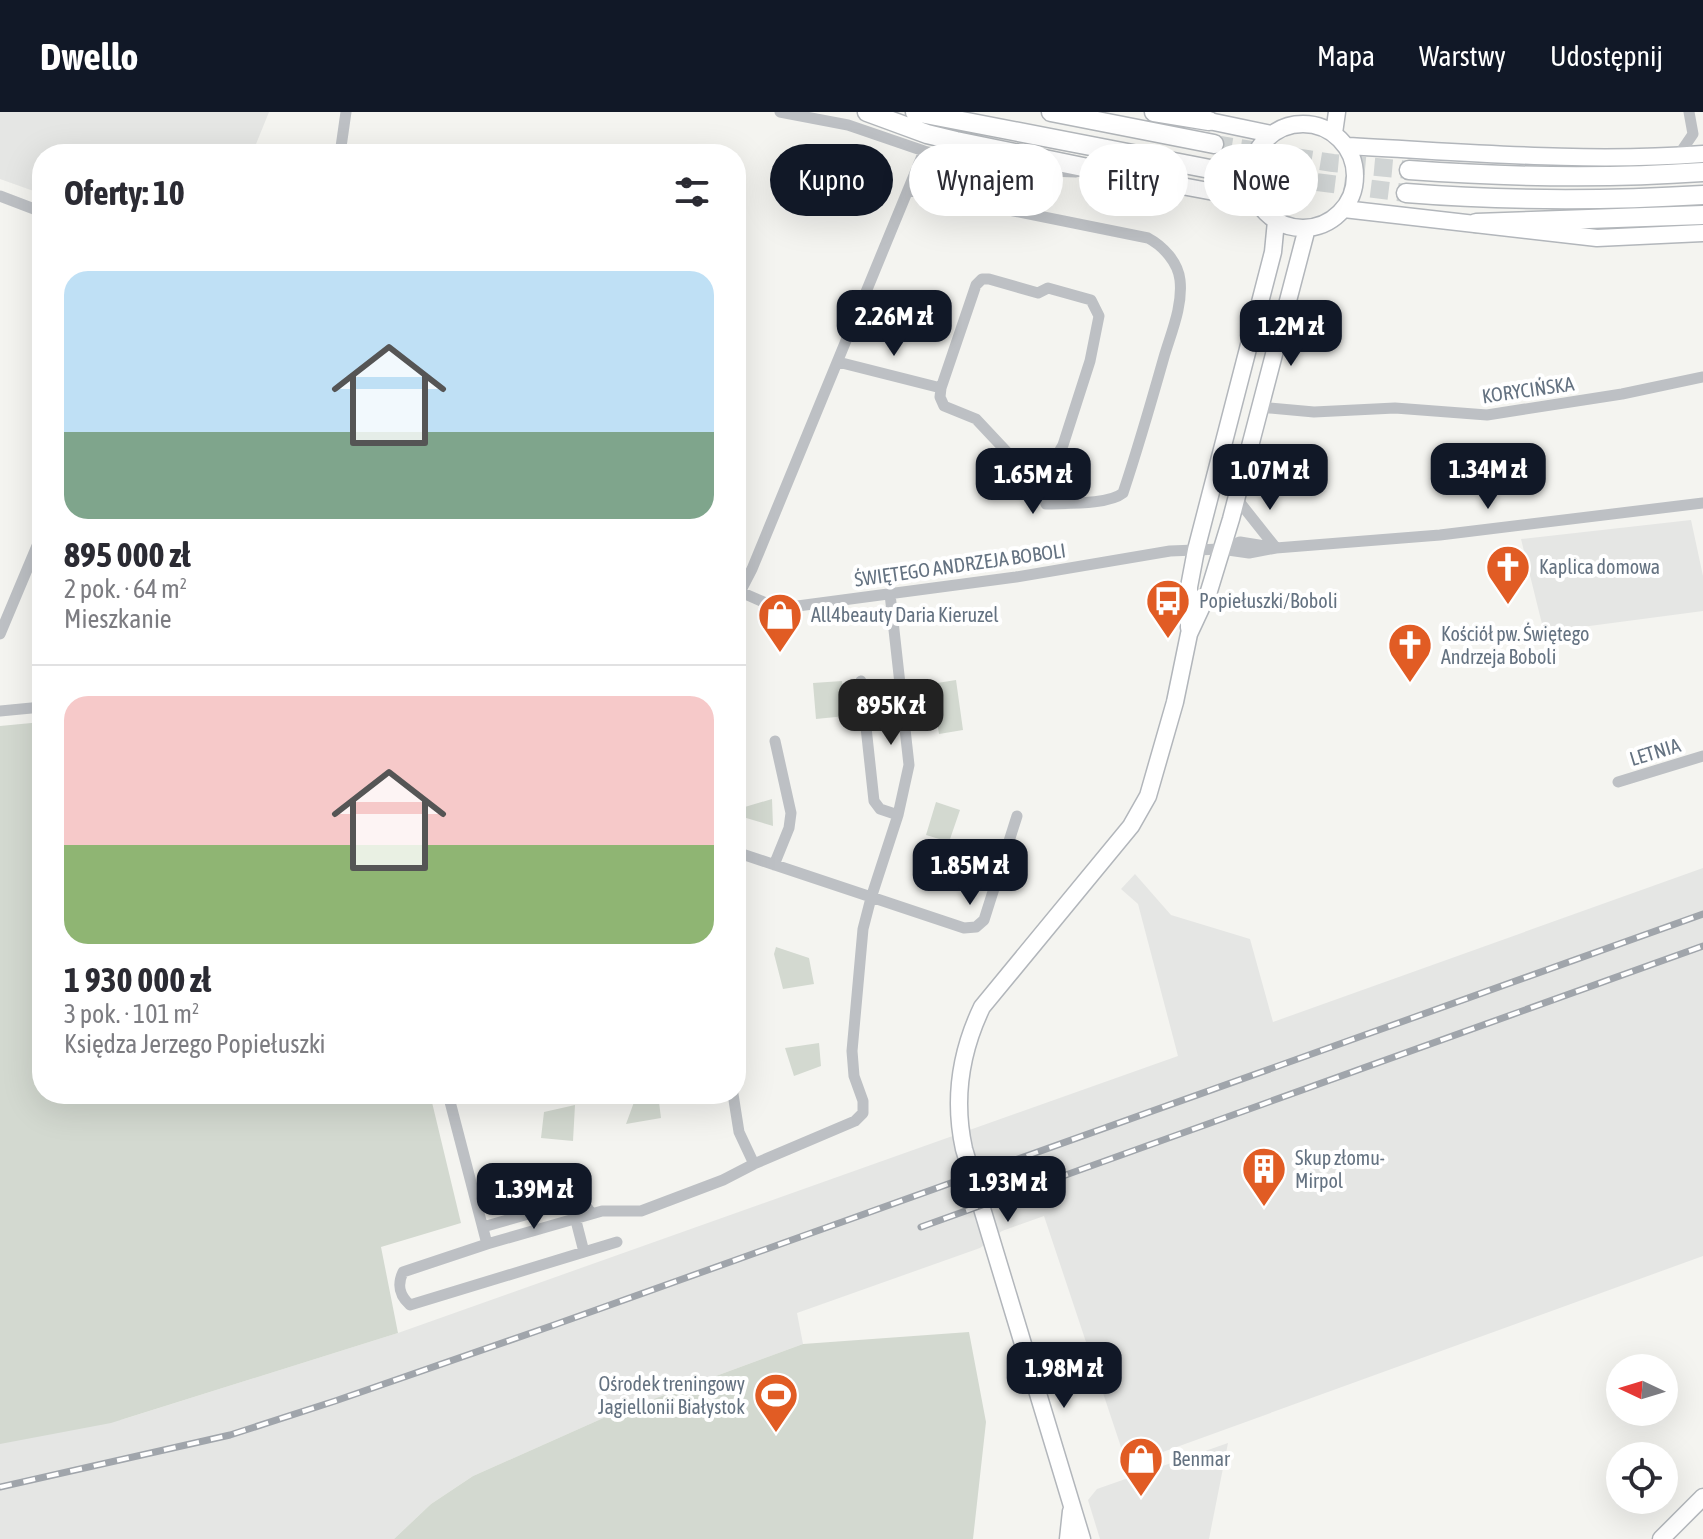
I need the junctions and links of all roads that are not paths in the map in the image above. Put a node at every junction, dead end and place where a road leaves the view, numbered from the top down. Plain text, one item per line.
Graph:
1 (346, 112) edge
2 (780, 112) edge
3 (867, 112) edge
4 (915, 112) edge
5 (1051, 112) edge
6 (1154, 112) edge
7 (1184, 112) edge
8 (1337, 112) edge
9 (1689, 112) edge
10 (1307, 118) edge
11 (1209, 121) junction
12 (1334, 133) junction
13 (1271, 134) junction
14 (341, 144) edge
15 (1214, 144) tunnel mouth
16 (1264, 144) edge
17 (909, 146) edge
18 (1346, 146) junction
19 (1703, 154) edge
20 (1678, 156) junction
21 (1079, 166) edge
22 (1204, 168) tunnel mouth
23 (1409, 170) tunnel mouth
24 (1703, 172) edge
25 (909, 192) edge
26 (1406, 193) tunnel mouth
27 (1703, 195) edge
28 (0, 196) edge
29 (32, 208) edge
30 (1344, 209) junction
31 (1703, 215) edge
32 (1039, 216) edge
33 (1271, 216) edge
34 (1276, 221) junction
35 (1476, 223) junction
36 (1307, 228) junction
37 (1703, 233) edge
38 (838, 362) junction
39 (1703, 377) edge
40 (941, 388) junction
41 (1260, 407) junction
42 (1039, 486) junction
43 (1237, 499) junction
44 (1703, 503) edge
45 (1276, 548) junction
46 (1221, 549) junction
47 (1196, 550) junction
48 (32, 558) edge
49 (746, 573) edge
50 (890, 594) junction
51 (746, 597) edge
52 (0, 634) edge
53 (1189, 634) junction
54 (861, 681) dead end
55 (32, 708) edge
56 (0, 711) edge
57 (775, 741) dead end
58 (1703, 756) edge
59 (1618, 782) dead end
60 (898, 815) junction
61 (1017, 816) dead end
62 (746, 855) edge
63 (774, 865) junction
64 (871, 898) junction
65 (451, 1104) edge
66 (735, 1104) edge
67 (754, 1164) junction
68 (591, 1213) junction
69 (575, 1217) junction
70 (483, 1227) junction
71 (617, 1242) dead end
72 (487, 1244) junction
73 (584, 1252) junction
74 (1703, 1497) edge
75 (1071, 1510) junction
76 (1068, 1539) edge
77 (1082, 1539) edge
78 (1661, 1539) edge

1 - 14 street
2 - 17 street
3 - 21 main road
4 - 22 main road
5 - 15 main road
6 - 11 main road
7 - 11 street
8 - 12 street
9 - 20 street
10 - 12 street
10 - 13 street
11 - 13 street
12 - 18 street
13 - 16 street
18 - 20 street
18 - 30 street
19 - 20 street
23 - 24 main road
25 - 38 street
26 - 27 main road
28 - 29 street
30 - 35 street
30 - 36 street
31 - 35 main road
32 - 42 street
33 - 34 street
34 - 36 street
34 - 47 street
35 - 37 street
36 - 41 street
38 - 40 street
38 - 49 street
39 - 41 street, KORYCIŃSKA
40 - 42 street
40 - 42 street
41 - 43 street
43 - 45 street
43 - 46 street
44 - 45 street
45 - 46 street
46 - 47 street, ŚWIĘTEGO ANDRZEJA BOBOLI
46 - 53 street
47 - 50 street, ŚWIĘTEGO ANDRZEJA BOBOLI
47 - 53 street
48 - 52 street
50 - 51 street, ŚWIĘTEGO ANDRZEJA BOBOLI
50 - 60 street
53 - 75 street
54 - 60 street
55 - 56 street
57 - 63 street
58 - 59 street, LETNIA
60 - 64 street
61 - 64 street
62 - 63 street
63 - 64 street
64 - 67 street
65 - 70 street
66 - 67 street
67 - 68 street
68 - 69 street
68 - 70 street
69 - 72 street
69 - 73 street
70 - 72 street
71 - 73 street
72 - 73 street
74 - 78 street
75 - 76 street
75 - 77 street

